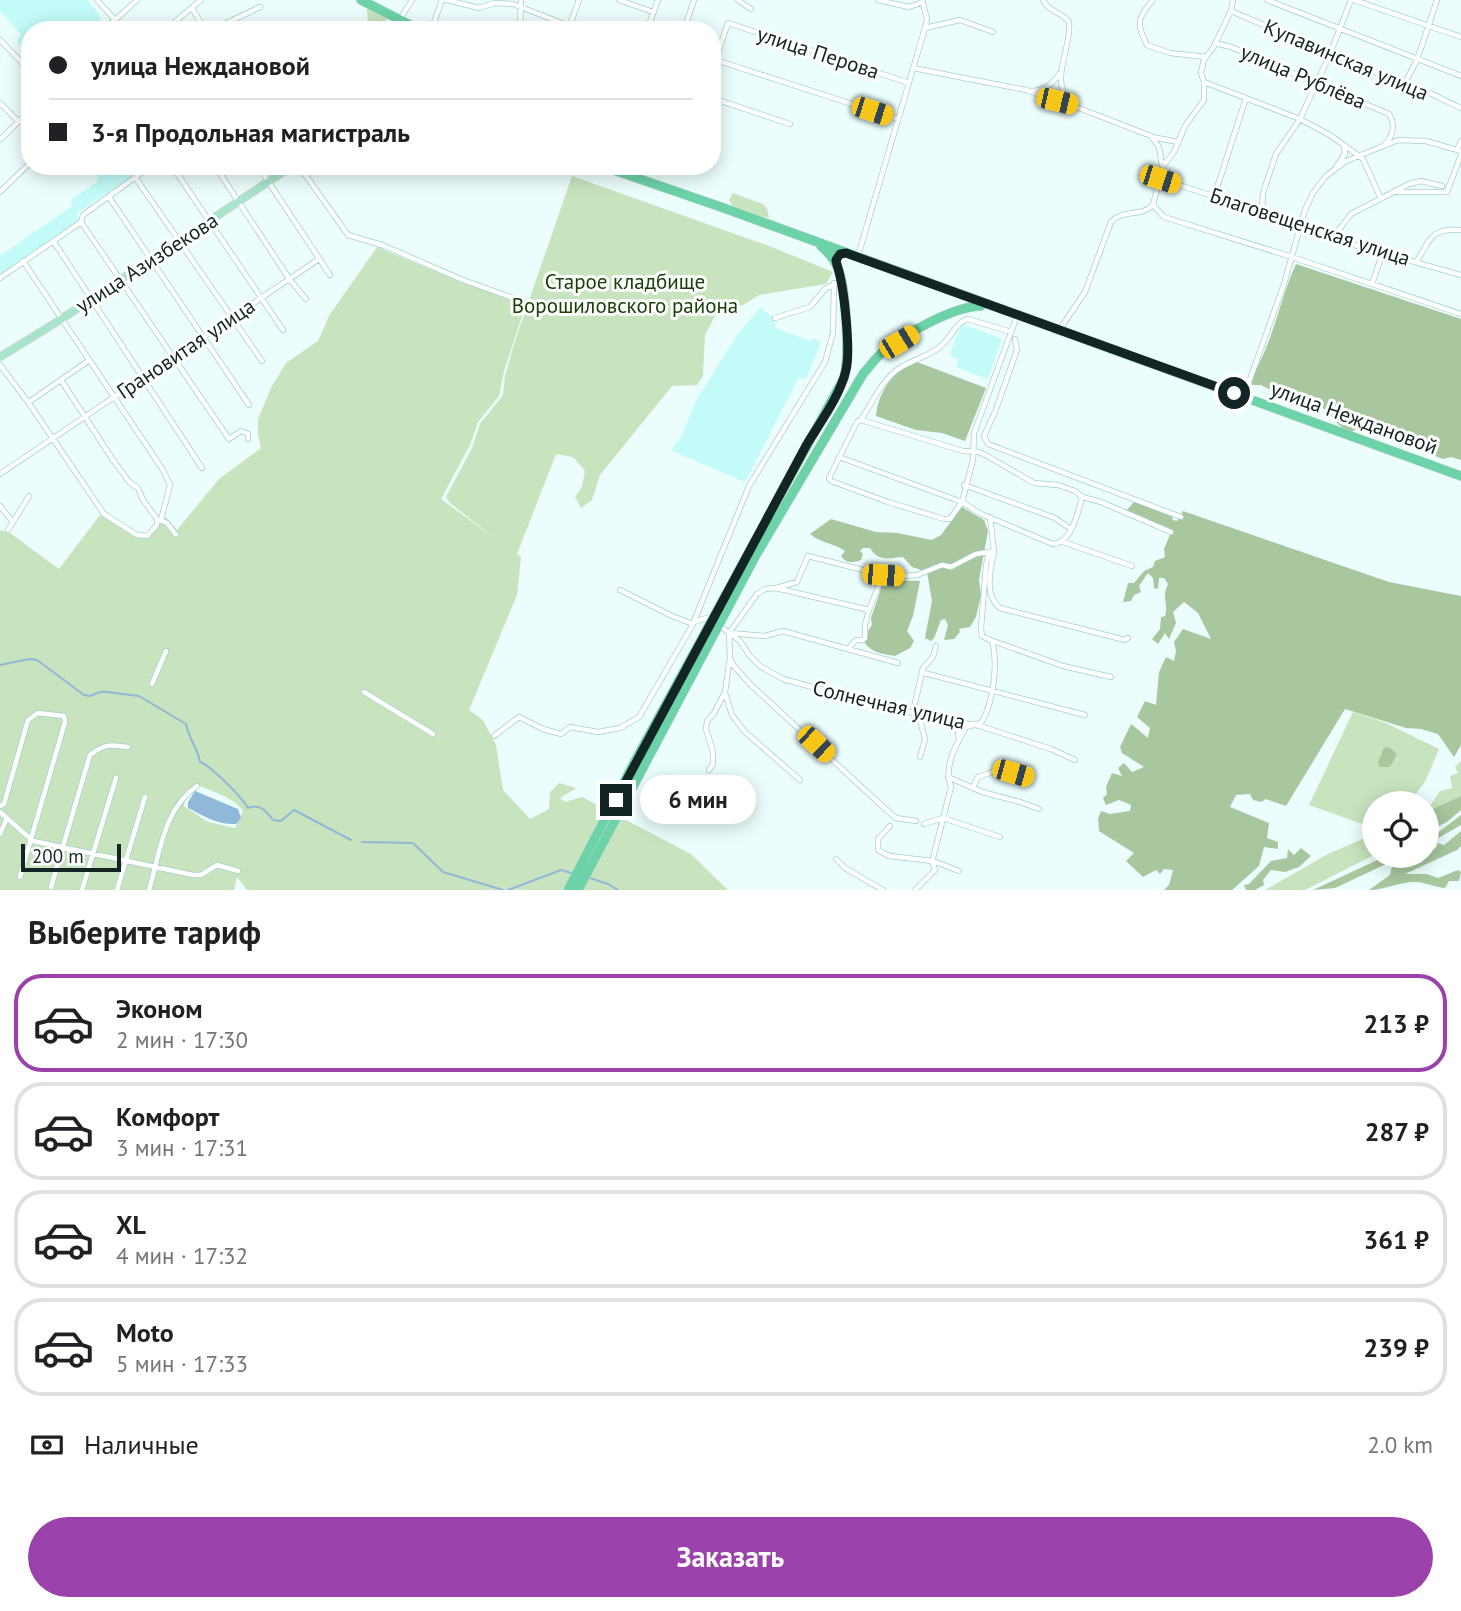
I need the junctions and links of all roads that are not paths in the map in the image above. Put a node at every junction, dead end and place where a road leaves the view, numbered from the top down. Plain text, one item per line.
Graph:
1 (97, 0) edge
2 (137, 0) edge
3 (201, 0) edge
4 (361, 0) edge
5 (412, 0) edge
6 (446, 0) edge
7 (521, 0) edge
8 (579, 0) edge
9 (619, 0) edge
10 (658, 0) edge
11 (694, 0) edge
12 (738, 0) edge
13 (878, 0) edge
14 (1043, 0) edge
15 (1153, 0) edge
16 (1233, 0) edge
17 (1267, 0) edge
18 (1352, 0) edge
19 (1437, 0) edge
20 (922, 1) edge
21 (260, 7) dead end
22 (192, 8) junction
23 (522, 8) junction
24 (751, 9) dead end
25 (1231, 11) junction
26 (653, 12) junction
27 (115, 19) joint
28 (400, 19) junction
29 (176, 21) edge
30 (200, 21) edge
31 (231, 21) edge
32 (404, 21) edge
33 (434, 21) edge
34 (521, 21) edge
35 (553, 21) edge
36 (572, 21) edge
37 (650, 21) edge
38 (687, 21) edge
39 (1427, 25) junction
40 (925, 28) junction
41 (1340, 29) junction
42 (993, 32) dead end
43 (1461, 37) edge
44 (0, 40) edge
45 (1215, 43) junction
46 (721, 45) edge
47 (1330, 54) junction
48 (1206, 57) junction
49 (1417, 60) junction
50 (21, 62) edge
51 (721, 62) edge
52 (913, 68) junction
53 (1059, 74) junction
54 (1461, 76) edge
55 (1406, 81) junction
56 (1204, 82) junction
57 (1317, 82) junction
58 (909, 83) junction
59 (1026, 90) junction
60 (1246, 98) junction
61 (721, 101) edge
62 (0, 103) edge
63 (1071, 105) junction
64 (1461, 108) edge
65 (1300, 119) junction
66 (898, 120) junction
67 (19, 121) joint
68 (790, 124) dead end
69 (1152, 136) junction
70 (1, 137) edge
71 (1164, 140) junction
72 (1461, 141) edge
73 (1178, 142) junction
74 (1343, 146) junction
75 (1159, 147) junction
76 (1383, 147) junction
77 (1460, 152) edge
78 (1357, 157) junction
79 (1163, 166) junction
80 (1335, 168) junction
81 (21, 172) edge
82 (138, 175) edge
83 (178, 175) edge
84 (221, 175) edge
85 (264, 175) edge
86 (279, 175) edge
87 (305, 175) edge
88 (639, 175) edge
89 (135, 177) junction
90 (1160, 179) junction
91 (269, 182) junction
92 (1442, 186) dead end
93 (1404, 189) junction
94 (0, 192) edge
95 (109, 197) junction
96 (1214, 197) junction
97 (1381, 199) junction
98 (239, 202) junction
99 (1153, 205) junction
100 (1262, 212) junction
101 (211, 221) junction
102 (81, 222) junction
103 (1300, 224) junction
104 (1461, 230) edge
105 (1335, 235) junction
106 (814, 241) junction
107 (54, 242) junction
108 (179, 242) junction
109 (1383, 252) junction
110 (846, 253) junction
111 (858, 257) junction
112 (1292, 257) junction
113 (319, 259) junction
114 (23, 261) junction
115 (150, 261) junction
116 (1416, 261) junction
117 (837, 265) junction
118 (330, 275) dead end
119 (1461, 275) edge
120 (0, 278) edge
121 (121, 280) junction
122 (290, 280) junction
123 (838, 283) junction
124 (1372, 285) junction
125 (962, 296) junction
126 (262, 298) junction
127 (92, 299) junction
128 (306, 299) dead end
129 (527, 303) dead end
130 (993, 307) junction
131 (956, 310) junction
132 (1461, 314) edge
133 (1017, 315) junction
134 (232, 318) junction
135 (775, 318) dead end
136 (60, 320) junction
137 (283, 330) dead end
138 (1059, 330) junction
139 (1011, 332) junction
140 (204, 338) junction
141 (1016, 339) dead end
142 (0, 357) edge
143 (174, 358) junction
144 (262, 360) dead end
145 (88, 361) junction
146 (0, 365) edge
147 (847, 366) junction
148 (863, 374) junction
149 (144, 377) junction
150 (61, 380) junction
151 (839, 388) junction
152 (850, 394) junction
153 (115, 397) junction
154 (1244, 397) junction
155 (29, 402) junction
156 (249, 405) dead end
157 (85, 416) junction
158 (861, 420) junction
159 (53, 438) junction
160 (248, 439) dead end
161 (973, 453) junction
162 (839, 457) junction
163 (202, 468) dead end
164 (0, 474) edge
165 (1461, 475) edge
166 (964, 485) junction
167 (29, 496) dead end
168 (1082, 496) junction
169 (962, 502) junction
170 (0, 506) edge
171 (990, 517) junction
172 (1181, 517) dead end
173 (159, 519) junction
174 (13, 522) junction
175 (1071, 529) junction
176 (8, 530) dead end
177 (1171, 532) dead end
178 (176, 535) dead end
179 (1062, 542) junction
180 (994, 551) junction
181 (1132, 566) dead end
182 (883, 575) junction
183 (776, 588) junction
184 (620, 590) dead end
185 (869, 610) junction
186 (716, 621) junction
187 (694, 623) junction
188 (729, 633) junction
189 (1128, 638) dead end
190 (992, 640) junction
191 (936, 646) dead end
192 (848, 649) junction
193 (166, 651) dead end
194 (730, 657) junction
195 (898, 663) dead end
196 (924, 673) junction
197 (1111, 677) dead end
198 (152, 684) dead end
199 (992, 690) junction
200 (364, 692) dead end
201 (725, 692) junction
202 (915, 713) junction
203 (1085, 715) dead end
204 (948, 719) junction
205 (975, 725) junction
206 (433, 734) dead end
207 (494, 736) dead end
208 (959, 738) junction
209 (128, 747) dead end
210 (920, 757) dead end
211 (1075, 760) dead end
212 (639, 763) junction
213 (709, 770) dead end
214 (947, 776) junction
215 (116, 778) dead end
216 (1028, 778) dead end
217 (800, 780) dead end
218 (197, 786) dead end
219 (973, 787) junction
220 (145, 797) dead end
221 (0, 806) edge
222 (1039, 810) dead end
223 (0, 812) edge
224 (7, 818) junction
225 (943, 818) junction
226 (916, 821) dead end
227 (924, 824) dead end
228 (890, 826) dead end
229 (0, 834) edge
230 (1000, 836) dead end
231 (32, 839) junction
232 (63, 847) junction
233 (93, 853) junction
234 (836, 859) dead end
235 (125, 860) junction
236 (933, 861) junction
237 (156, 867) junction
238 (238, 871) dead end
239 (959, 871) dead end
240 (20, 877) dead end
241 (51, 887) dead end
242 (82, 890) edge
243 (117, 890) edge
244 (149, 890) edge
245 (568, 890) edge
246 (578, 890) edge
247 (883, 890) edge
248 (915, 890) edge

1 - 27 street
2 - 27 street
3 - 22 street
4 - 28 highway
5 - 28 street
6 - 23 street
6 - 33 street
7 - 23 street
8 - 36 street
9 - 26 street
10 - 26 street
11 - 38 street
12 - 24 street
13 - 20 street
14 - 53 street
15 - 48 street
16 - 25 street
17 - 41 street
18 - 39 street
18 - 41 street
19 - 39 street
20 - 40 street
21 - 31 street
22 - 29 street
22 - 30 street
23 - 34 street
23 - 35 street
25 - 45 street
25 - 47 street, Купавинская улица
26 - 37 street
28 - 32 highway
39 - 43 street
39 - 49 street
40 - 42 street
40 - 52 street
41 - 47 street
41 - 49 street
44 - 50 street
45 - 48 street
45 - 57 street, улица Рублёва
46 - 58 street, улица Перова
47 - 55 street, Купавинская улица
47 - 57 street
48 - 56 street
49 - 54 street
49 - 55 street
51 - 66 street
52 - 58 street
52 - 59 street
53 - 59 street
53 - 63 street
55 - 64 street, Купавинская улица
56 - 60 street
56 - 73 street
57 - 65 street
57 - 76 street, улица Рублёва
58 - 66 street
59 - 63 street
60 - 65 street
60 - 96 street
61 - 68 street
62 - 67 street
63 - 69 street
65 - 74 street
65 - 100 street
66 - 111 street
67 - 70 street
69 - 71 street
69 - 75 street
71 - 73 street
71 - 75 street
72 - 77 street
73 - 79 street
74 - 78 street
74 - 80 street
75 - 79 street
76 - 77 street
76 - 78 street
77 - 93 street
78 - 80 street
78 - 97 street
79 - 90 street
80 - 103 street
81 - 94 street
82 - 89 street
83 - 101 street
84 - 98 street
85 - 91 street
86 - 91 main road, улица Азизбекова
87 - 129 street
88 - 106 highway, улица Неждановой
89 - 95 street
89 - 108 street
90 - 96 street, Благовещенская улица
90 - 99 street
91 - 98 main road, улица Азизбекова
91 - 113 street
92 - 93 street
93 - 97 street
95 - 102 street
95 - 115 street
96 - 100 street, Благовещенская улица
97 - 105 street
98 - 101 main road, улица Азизбекова
98 - 122 street
99 - 112 street
99 - 138 street
100 - 103 street, Благовещенская улица
101 - 108 main road, улица Азизбекова
101 - 126 street
102 - 107 street
102 - 121 street
103 - 105 street, Благовещенская улица
103 - 112 street
104 - 116 street
105 - 109 street, Благовещенская улица
106 - 110 highway, улица Неждановой
106 - 117 highway
107 - 114 street
107 - 127 street
108 - 115 main road, улица Азизбекова
108 - 134 street
109 - 116 street, Благовещенская улица
109 - 124 street
110 - 111 highway, улица Неждановой
110 - 117 highway
111 - 125 highway, улица Неждановой
112 - 124 street
112 - 154 street
113 - 118 street
113 - 122 street, Грановитая улица
114 - 120 street
114 - 136 street
115 - 121 main road, улица Азизбекова
115 - 140 street
116 - 119 street, Благовещенская улица
117 - 123 highway
121 - 127 main road, улица Азизбекова
121 - 143 street
122 - 126 street, Грановитая улица
122 - 128 street
123 - 135 street
123 - 147 highway
123 - 187 street
124 - 132 street
125 - 130 highway, улица Неждановой
125 - 131 highway
126 - 134 street, Грановитая улица
126 - 137 street
127 - 136 main road, улица Азизбекова
127 - 149 street
130 - 131 highway
130 - 133 highway, улица Неждановой
131 - 148 highway
133 - 138 highway, улица Неждановой
133 - 139 street
134 - 140 street, Грановитая улица
134 - 144 street
136 - 142 main road, улица Азизбекова
136 - 145 street
138 - 154 highway, улица Неждановой
139 - 158 street
139 - 161 street
140 - 143 street, Грановитая улица
140 - 156 street
141 - 172 street
143 - 149 street, Грановитая улица
143 - 160 street
145 - 150 street
145 - 153 street
146 - 155 street
147 - 148 highway
147 - 151 highway
148 - 152 highway
149 - 153 street, Грановитая улица
149 - 163 street
150 - 155 street
150 - 157 street
151 - 152 highway
151 - 186 highway
152 - 186 highway
153 - 157 street, Грановитая улица
153 - 173 street
154 - 165 highway, улица Неждановой
155 - 159 street
157 - 159 street, Грановитая улица
157 - 173 street
158 - 161 street
158 - 162 street
159 - 164 street, Грановитая улица
159 - 173 street
161 - 166 street
161 - 168 street
162 - 169 street
162 - 169 street
166 - 169 street
166 - 175 street
167 - 174 street
168 - 175 street
168 - 177 street
169 - 171 street
170 - 174 street
171 - 179 street
171 - 180 street
173 - 178 street
174 - 176 street
175 - 179 street
179 - 181 street
180 - 182 street
180 - 189 street
180 - 190 street
182 - 183 street
182 - 185 street
183 - 185 street
183 - 188 street
184 - 187 street
185 - 192 street
186 - 187 street
186 - 188 street, Солнечная улица
186 - 212 highway
187 - 207 street
188 - 192 street
188 - 194 street
188 - 202 street, Солнечная улица
190 - 197 street
190 - 199 street
191 - 196 street
192 - 195 street
193 - 198 street
194 - 201 street
194 - 226 street
196 - 199 street
196 - 202 street
199 - 203 street
199 - 205 street
200 - 206 street
201 - 213 street
201 - 217 street
202 - 204 street, Солнечная улица
202 - 210 street
204 - 205 street, Солнечная улица
204 - 208 street
205 - 208 street
205 - 211 street, Солнечная улица
208 - 214 street
209 - 232 street
212 - 245 highway
212 - 246 highway
214 - 219 street
214 - 225 street
215 - 233 street
216 - 219 street
218 - 237 street
219 - 222 street
220 - 235 street
221 - 231 street
223 - 224 street
224 - 229 street
224 - 231 street
225 - 227 street
225 - 230 street
225 - 236 street
228 - 236 street
231 - 232 street
231 - 240 street
232 - 233 street
232 - 241 street
233 - 235 street
233 - 242 street
234 - 247 street
235 - 237 street
235 - 243 street
236 - 239 street
236 - 248 street
237 - 238 street
237 - 244 street

